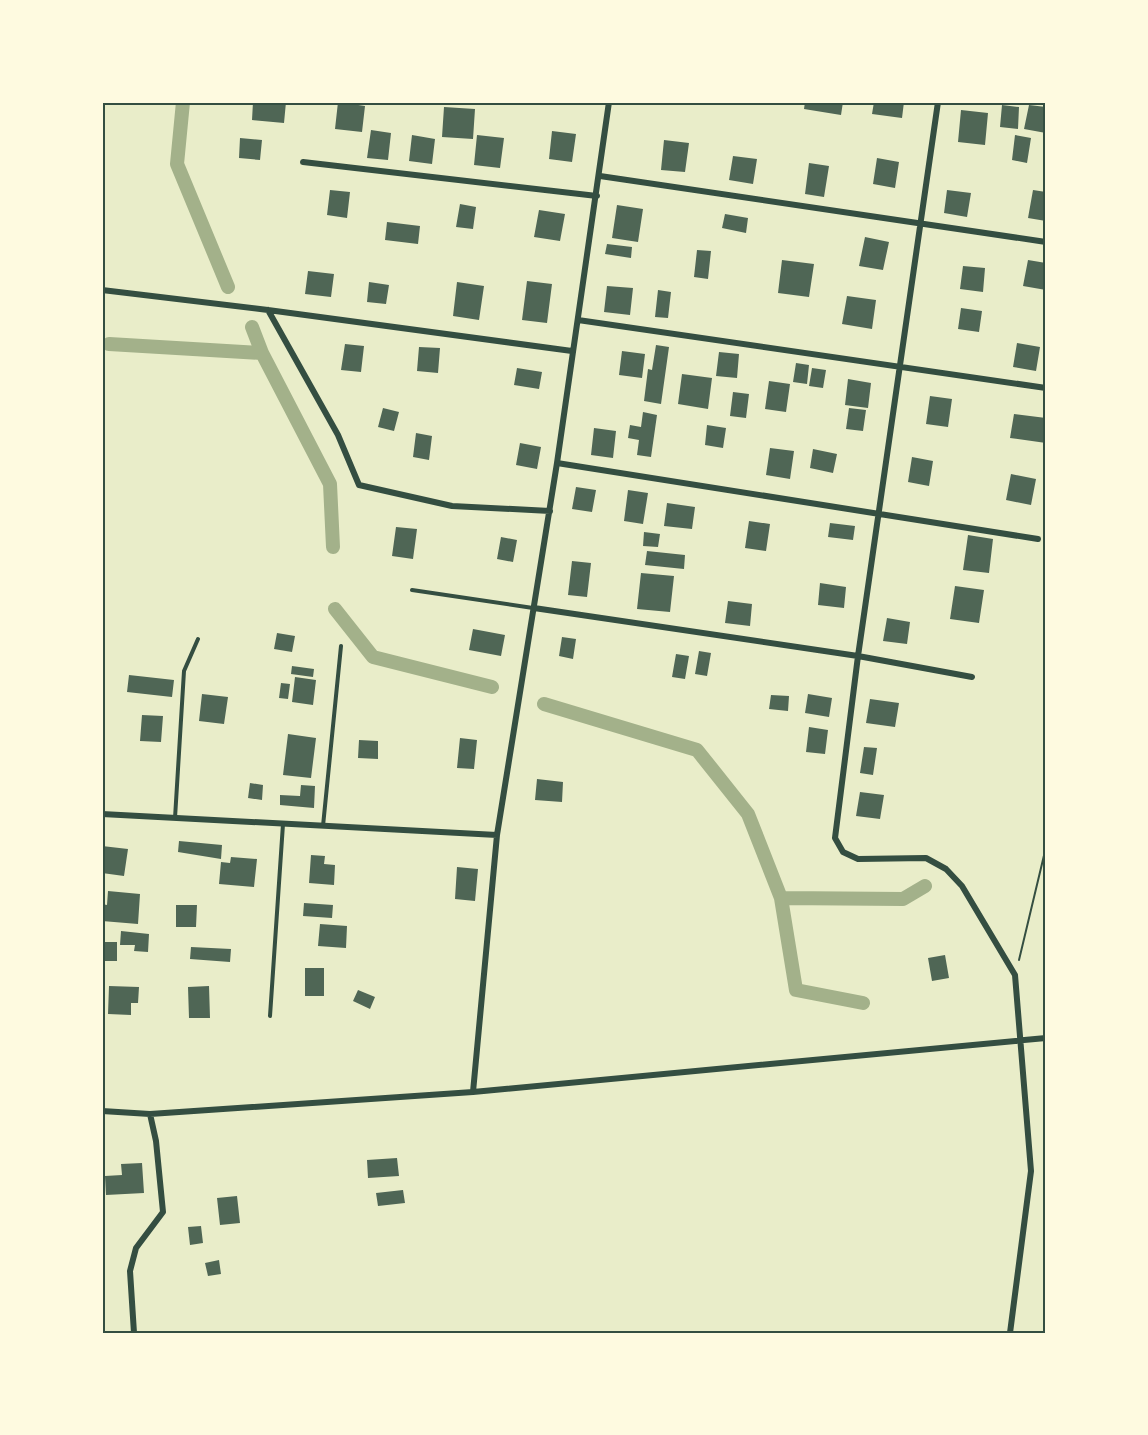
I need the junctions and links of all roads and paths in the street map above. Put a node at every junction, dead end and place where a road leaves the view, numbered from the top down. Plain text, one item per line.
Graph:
1 (609, 102) edge
2 (938, 102) edge
3 (303, 162) dead end
4 (600, 176) junction
5 (597, 196) junction
6 (920, 224) junction
7 (1046, 242) edge
8 (102, 290) edge
9 (268, 310) junction
10 (578, 320) junction
11 (572, 351) junction
12 (899, 367) junction
13 (1046, 388) edge
14 (557, 463) junction
15 (550, 511) junction
16 (878, 513) junction
17 (1038, 539) dead end
18 (412, 590) dead end
19 (534, 608) junction
20 (198, 639) dead end
21 (341, 646) dead end
22 (858, 656) junction
23 (972, 677) dead end
24 (102, 814) edge
25 (175, 818) junction
26 (283, 824) junction
27 (323, 826) junction
28 (497, 835) junction
29 (1046, 847) edge
30 (1015, 975) junction
31 (270, 1016) dead end
32 (1046, 1038) edge
33 (1020, 1041) junction
34 (473, 1092) junction
35 (102, 1112) edge
36 (150, 1114) junction
37 (134, 1333) edge
38 (1010, 1333) edge

1 - 4 street
2 - 6 street
3 - 5 street
4 - 5 street
4 - 6 street
5 - 10 street
6 - 7 street
6 - 12 street
8 - 9 street
9 - 11 street
9 - 15 street
10 - 11 street
10 - 12 street
11 - 14 street
12 - 13 street
12 - 16 street
14 - 15 street
14 - 16 street
15 - 19 street
16 - 17 street
16 - 22 street
18 - 19 lane
19 - 22 street
19 - 28 street
20 - 25 lane
21 - 27 lane
22 - 23 street
22 - 30 street
24 - 25 street
25 - 26 street
26 - 27 street
26 - 31 lane
27 - 28 street
28 - 34 street
29 - 30 path
30 - 33 street
32 - 33 street
33 - 34 street
33 - 38 street
34 - 36 street
35 - 36 street
36 - 37 street

